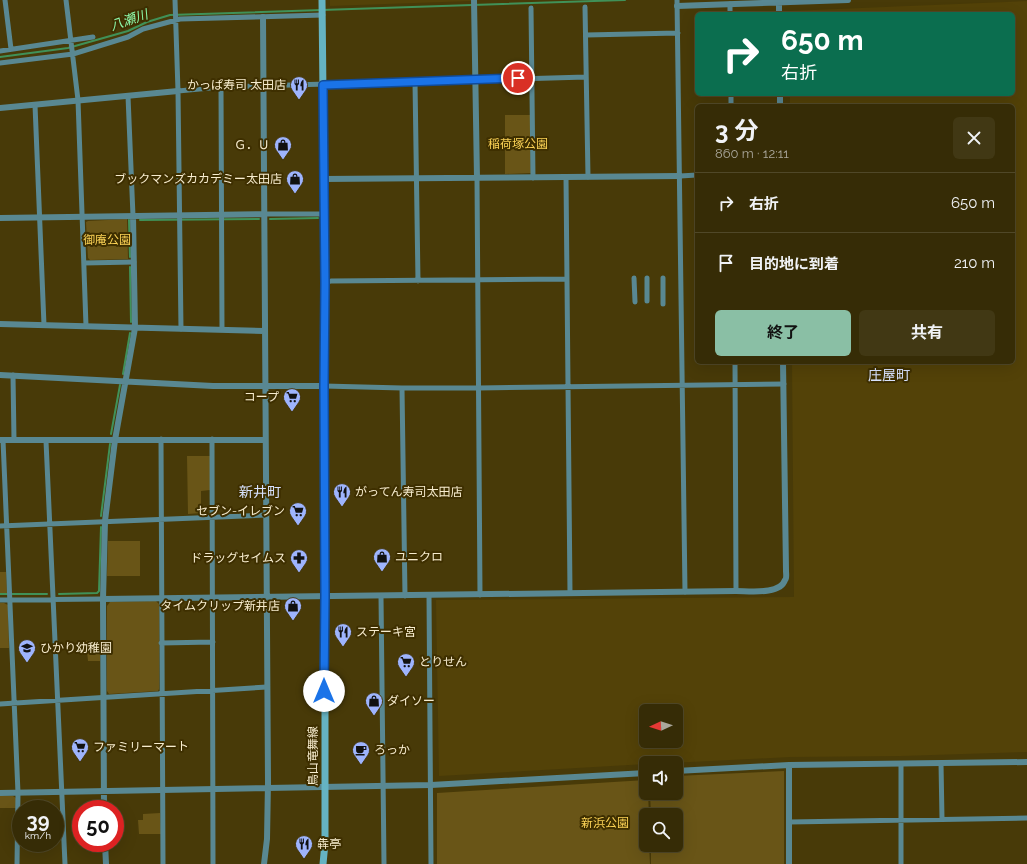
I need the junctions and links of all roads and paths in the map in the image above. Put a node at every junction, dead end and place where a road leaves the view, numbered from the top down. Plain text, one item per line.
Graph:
1 (5, 0) edge
2 (66, 0) edge
3 (175, 0) edge
4 (848, 0) edge
5 (474, 2) edge
6 (779, 2) junction
7 (322, 3) edge
8 (677, 3) edge
9 (730, 4) junction
10 (585, 7) dead end
11 (531, 8) dead end
12 (730, 12) edge
13 (779, 12) edge
14 (323, 15) junction
15 (263, 17) junction
16 (175, 20) junction
17 (678, 33) junction
18 (586, 34) junction
19 (93, 37) dead end
20 (71, 42) junction
21 (11, 49) junction
22 (0, 51) edge
23 (73, 52) junction
24 (0, 63) edge
25 (586, 77) junction
26 (532, 78) junction
27 (475, 79) junction
28 (415, 82) junction
29 (323, 85) junction
30 (264, 86) junction
31 (221, 87) junction
32 (178, 91) junction
33 (128, 96) junction
34 (78, 100) junction
35 (35, 104) junction
36 (0, 108) edge
37 (695, 175) edge
38 (680, 176) junction
39 (566, 177) junction
40 (588, 177) junction
41 (416, 178) junction
42 (477, 178) junction
43 (534, 178) junction
44 (323, 179) junction
45 (222, 214) junction
46 (265, 214) junction
47 (324, 214) junction
48 (134, 216) junction
49 (180, 216) junction
50 (40, 217) junction
51 (82, 217) junction
52 (0, 218) edge
53 (134, 262) junction
54 (84, 263) junction
55 (634, 278) dead end
56 (647, 278) dead end
57 (663, 278) dead end
58 (567, 279) junction
59 (478, 280) junction
60 (418, 281) junction
61 (325, 283) junction
62 (648, 301) dead end
63 (635, 302) dead end
64 (663, 304) dead end
65 (0, 324) edge
66 (44, 325) junction
67 (86, 326) junction
68 (135, 328) junction
69 (182, 329) junction
70 (222, 329) junction
71 (264, 331) junction
72 (735, 364) edge
73 (783, 364) edge
74 (0, 375) edge
75 (13, 375) junction
76 (125, 381) junction
77 (735, 384) junction
78 (784, 384) junction
79 (683, 385) junction
80 (265, 386) junction
81 (324, 386) junction
82 (569, 386) junction
83 (402, 388) junction
84 (478, 388) junction
85 (161, 439) junction
86 (212, 439) junction
87 (2, 440) edge
88 (14, 440) junction
89 (46, 440) junction
90 (115, 440) junction
91 (265, 440) junction
92 (266, 515) junction
93 (212, 517) junction
94 (161, 519) junction
95 (105, 521) junction
96 (50, 523) junction
97 (0, 526) edge
98 (6, 526) junction
99 (736, 591) junction
100 (685, 592) junction
101 (570, 593) junction
102 (429, 595) junction
103 (480, 595) junction
104 (266, 596) junction
105 (325, 596) junction
106 (381, 596) junction
107 (405, 596) junction
108 (213, 597) junction
109 (54, 598) junction
110 (162, 598) junction
111 (103, 599) junction
112 (0, 600) edge
113 (10, 600) junction
114 (213, 642) junction
115 (161, 643) junction
116 (267, 687) junction
117 (214, 690) junction
118 (162, 694) junction
119 (103, 697) junction
120 (58, 700) junction
121 (14, 703) junction
122 (0, 704) edge
123 (1027, 762) edge
124 (941, 763) junction
125 (901, 764) junction
126 (789, 765) junction
127 (683, 772) edge
128 (639, 773) edge
129 (431, 785) junction
130 (324, 786) junction
131 (384, 786) junction
132 (268, 788) junction
133 (214, 789) junction
134 (162, 790) junction
135 (103, 791) junction
136 (62, 792) junction
137 (0, 793) edge
138 (18, 793) junction
139 (104, 800) edge
140 (1027, 818) edge
141 (902, 820) junction
142 (942, 820) junction
143 (789, 822) junction
144 (105, 852) edge
145 (17, 864) edge
146 (65, 864) edge
147 (106, 864) edge
148 (163, 864) edge
149 (213, 864) edge
150 (264, 864) edge
151 (323, 864) edge
152 (384, 864) edge
153 (431, 864) edge
154 (790, 864) edge
155 (901, 864) edge

1 - 21 street
2 - 20 street
3 - 16 street
4 - 6 street
5 - 27 street
6 - 9 street
6 - 13 street
7 - 14 main road, 鳥山竜舞線
8 - 9 street
8 - 17 street
9 - 12 street
10 - 18 street
11 - 26 street
14 - 15 street
14 - 29 main road, 鳥山竜舞線
15 - 16 street
15 - 30 street
16 - 23 street
16 - 32 street
17 - 18 street
17 - 38 street
18 - 25 street
19 - 20 street
20 - 21 street
20 - 23 street
21 - 22 street
23 - 24 street
23 - 34 street
25 - 26 street
25 - 40 street
26 - 27 street
26 - 43 street
27 - 28 street
27 - 42 street
28 - 29 street
28 - 41 street
29 - 30 street
29 - 44 main road, 鳥山竜舞線
30 - 31 street
30 - 46 street
31 - 32 street
31 - 45 street
32 - 33 street
32 - 49 street
33 - 34 street
33 - 48 street
34 - 35 street
34 - 51 street
35 - 36 street
35 - 50 street
37 - 38 street
38 - 40 street
38 - 79 street
39 - 40 street
39 - 43 street
39 - 58 street
41 - 42 street
41 - 44 street
41 - 60 street
42 - 43 street
42 - 59 street
44 - 47 main road, 鳥山竜舞線
45 - 46 street
45 - 49 street
45 - 70 street
46 - 47 street
46 - 71 street
47 - 61 main road, 鳥山竜舞線
48 - 49 street
48 - 51 street
48 - 53 street
49 - 69 street
50 - 51 street
50 - 52 street
50 - 66 street
51 - 54 street
53 - 54 street
53 - 68 street
54 - 67 street
55 - 63 street
56 - 62 street
57 - 64 street
58 - 59 street
58 - 82 street
59 - 60 street
59 - 84 street
60 - 61 street
61 - 81 main road, 鳥山竜舞線
65 - 66 street
66 - 67 street
67 - 68 street
68 - 69 street
68 - 76 street
69 - 70 street
70 - 71 street
71 - 80 street
72 - 77 street
73 - 78 street
74 - 75 street
75 - 76 street
75 - 88 street
76 - 80 street
76 - 90 street
77 - 78 street
77 - 79 street
77 - 99 street
78 - 99 street
79 - 82 street
79 - 100 street
80 - 81 street
80 - 91 street
81 - 83 street
81 - 105 main road, 鳥山竜舞線
82 - 84 street
82 - 101 street
83 - 84 street
83 - 107 street
84 - 103 street
85 - 86 street
85 - 90 street
85 - 94 street
86 - 91 street
86 - 93 street
87 - 88 street
87 - 98 street
88 - 89 street
89 - 90 street
89 - 96 street
90 - 95 street
91 - 92 street
92 - 93 street
92 - 104 street
93 - 94 street
93 - 108 street
94 - 95 street
94 - 110 street
95 - 96 street
95 - 111 street
96 - 98 street
96 - 109 street
97 - 98 street
98 - 113 street
99 - 100 street
100 - 101 street
101 - 103 street
102 - 103 street
102 - 107 street
102 - 129 street
104 - 105 street
104 - 108 street
104 - 116 street
105 - 106 street
105 - 130 main road, 鳥山竜舞線
106 - 107 street
106 - 131 street
108 - 110 street
108 - 114 street
109 - 111 street
109 - 113 street
109 - 120 street
110 - 111 street
110 - 115 street
111 - 119 street
112 - 113 street
113 - 121 street
114 - 115 street
114 - 117 street
115 - 118 street
116 - 117 street
116 - 132 street
117 - 118 street
117 - 133 street
118 - 119 street
118 - 134 street
119 - 120 street
119 - 135 street
120 - 121 street
120 - 136 street
121 - 122 street
121 - 138 street
123 - 124 street
124 - 125 street
124 - 142 street
125 - 126 street
125 - 141 street
126 - 127 street
126 - 143 street
128 - 129 street
129 - 131 street
129 - 153 street
130 - 131 street
130 - 132 street
130 - 151 main road, 鳥山竜舞線
131 - 152 street
132 - 133 street
132 - 150 street
133 - 134 street
133 - 149 street
134 - 135 street
134 - 148 street
135 - 136 street
135 - 139 street
136 - 138 street
136 - 146 street
137 - 138 street
138 - 145 street
140 - 142 street
141 - 142 street
141 - 143 street
141 - 155 street
143 - 154 street
144 - 147 street

